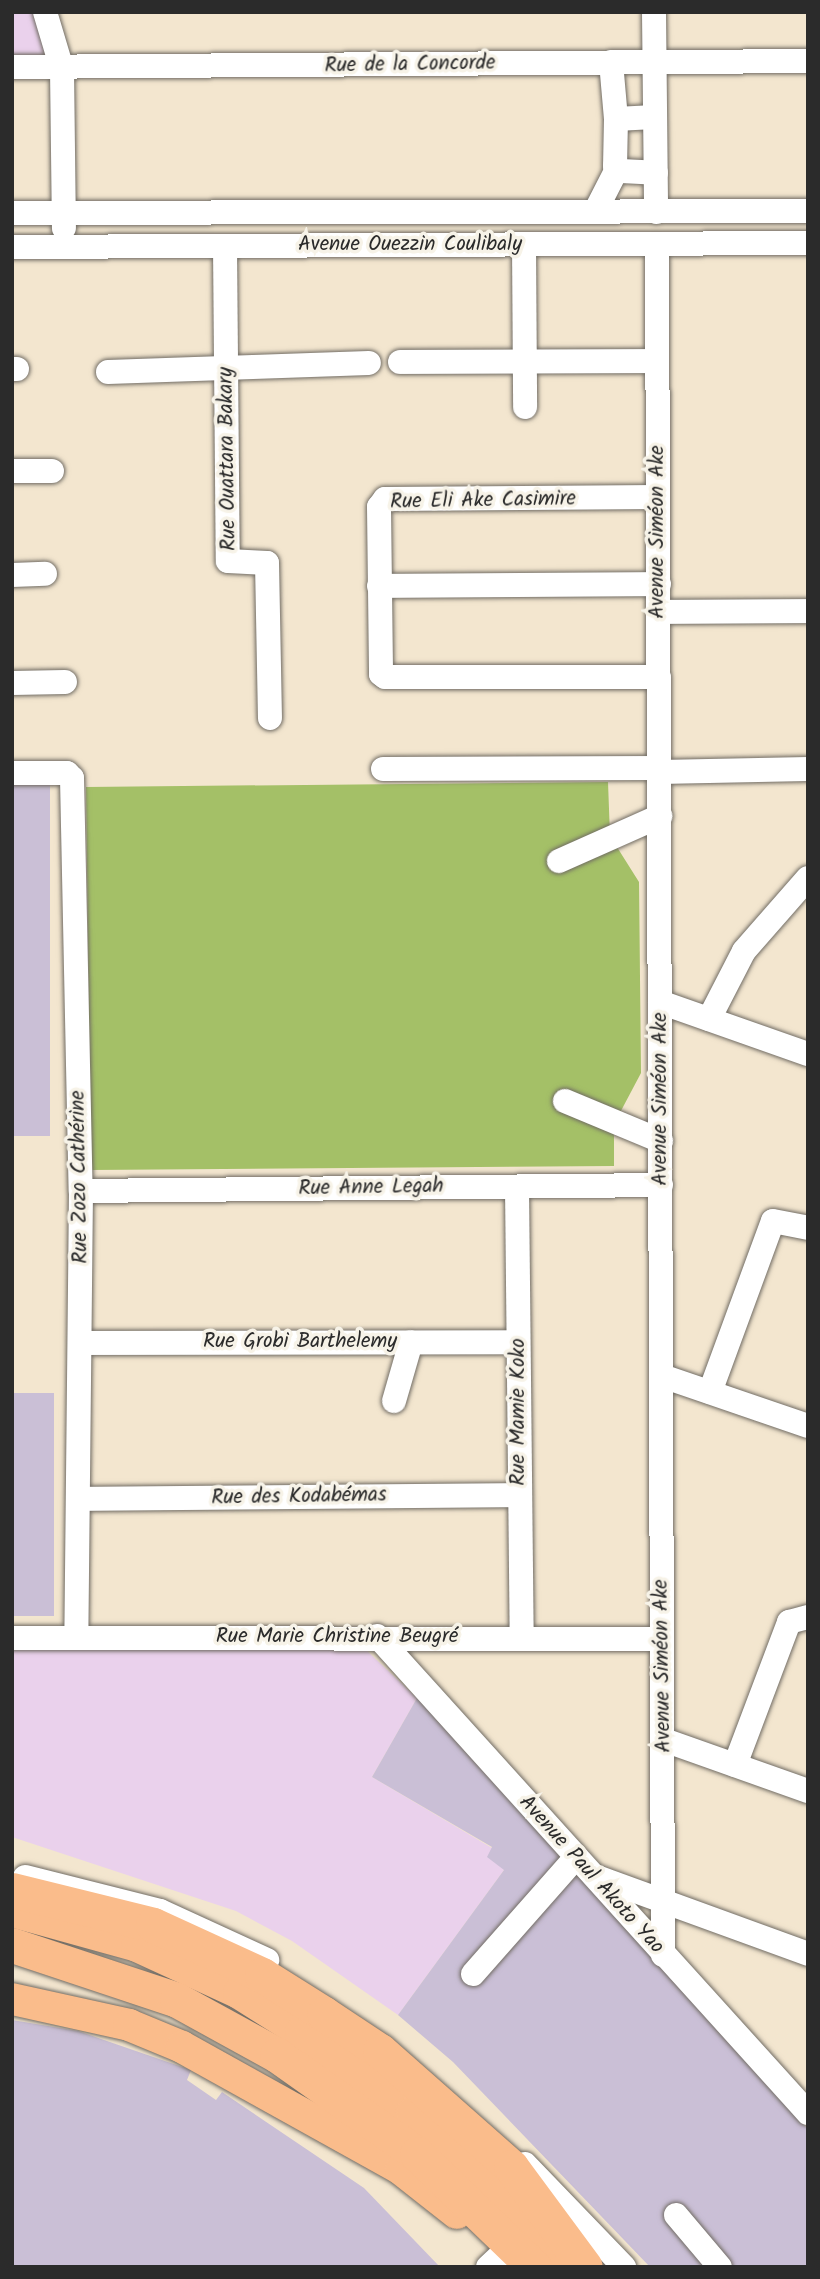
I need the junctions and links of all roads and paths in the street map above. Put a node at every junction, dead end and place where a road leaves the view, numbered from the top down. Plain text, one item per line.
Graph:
1 (45, 12) edge
2 (654, 12) edge
3 (808, 61) edge
4 (611, 62) junction
5 (655, 62) junction
6 (12, 67) edge
7 (62, 69) junction
8 (654, 117) junction
9 (616, 119) junction
10 (617, 169) junction
11 (656, 173) junction
12 (808, 211) edge
13 (595, 212) junction
14 (656, 212) junction
15 (12, 213) edge
16 (64, 213) junction
17 (808, 243) edge
18 (524, 244) junction
19 (657, 244) junction
20 (225, 246) junction
21 (12, 247) edge
22 (65, 247) junction
23 (657, 361) junction
24 (400, 362) dead end
25 (525, 362) junction
26 (369, 363) dead end
27 (226, 364) junction
28 (108, 372) dead end
29 (525, 408) dead end
30 (12, 471) edge
31 (52, 471) dead end
32 (658, 498) junction
33 (46, 574) dead end
34 (12, 575) edge
35 (659, 584) junction
36 (379, 586) junction
37 (808, 611) edge
38 (659, 612) junction
39 (659, 677) junction
40 (65, 682) dead end
41 (12, 683) edge
42 (270, 718) dead end
43 (383, 769) dead end
44 (808, 769) edge
45 (659, 770) junction
46 (12, 773) edge
47 (660, 816) junction
48 (559, 861) dead end
49 (808, 878) edge
50 (660, 1002) junction
51 (709, 1019) junction
52 (808, 1054) edge
53 (565, 1101) dead end
54 (661, 1142) junction
55 (662, 1185) junction
56 (517, 1186) junction
57 (81, 1191) junction
58 (808, 1228) edge
59 (81, 1342) junction
60 (411, 1342) junction
61 (518, 1342) junction
62 (662, 1376) junction
63 (710, 1392) junction
64 (394, 1401) dead end
65 (808, 1426) edge
66 (519, 1494) junction
67 (79, 1499) junction
68 (808, 1617) edge
69 (377, 1636) junction
70 (76, 1637) junction
71 (12, 1638) edge
72 (522, 1638) junction
73 (662, 1639) junction
74 (664, 1740) junction
75 (735, 1765) junction
76 (808, 1791) edge
77 (583, 1866) junction
78 (12, 1874) edge
79 (12, 1890) edge
80 (664, 1904) junction
81 (12, 1911) edge
82 (20, 1948) edge
83 (808, 1954) edge
84 (663, 1955) junction
85 (473, 1974) dead end
86 (12, 1999) edge
87 (808, 2113) edge
88 (507, 2154) junction
89 (676, 2215) dead end
90 (500, 2263) edge
91 (534, 2267) edge
92 (572, 2267) edge
93 (585, 2267) edge
94 (624, 2267) edge
95 (720, 2267) edge

1 - 7 street
2 - 5 street
3 - 5 street, Rue de la Concorde
4 - 5 street, Rue de la Concorde
4 - 7 street, Rue de la Concorde
4 - 9 street
5 - 8 street
6 - 7 street, Rue de la Concorde
7 - 16 street
8 - 9 street
8 - 11 street
9 - 10 street
10 - 11 street
10 - 13 street
11 - 14 street
12 - 14 street, Avenue Ouezzin Coulibaly
13 - 14 street, Avenue Ouezzin Coulibaly
13 - 16 street, Avenue Ouezzin Coulibaly
15 - 16 street, Avenue Ouezzin Coulibaly
16 - 22 street
17 - 19 street, Avenue Ouezzin Coulibaly
18 - 19 street, Avenue Ouezzin Coulibaly
18 - 20 street, Avenue Ouezzin Coulibaly
18 - 25 street
19 - 23 street, Avenue Siméon Ake
20 - 22 street, Avenue Ouezzin Coulibaly
20 - 27 street, Rue Ouattara Bakary
21 - 22 street, Avenue Ouezzin Coulibaly
23 - 25 street
23 - 32 street, Avenue Siméon Ake
24 - 25 street
25 - 29 street
26 - 27 street
27 - 28 street
27 - 42 street, Rue Ouattara Bakary
30 - 31 street
32 - 35 street, Avenue Siméon Ake
32 - 36 street, Rue Eli Ake Casimire
33 - 34 street
35 - 36 street
35 - 38 street, Avenue Siméon Ake
36 - 39 street, Rue Eli Ake Casimire
37 - 38 street
38 - 39 street, Avenue Siméon Ake
39 - 45 street, Avenue Siméon Ake
40 - 41 street
43 - 45 street
44 - 45 street
45 - 47 street, Avenue Siméon Ake
46 - 57 street, Rue Zozo Cathérine
47 - 48 street
47 - 50 street, Avenue Siméon Ake
49 - 51 street
50 - 51 street
50 - 54 street, Avenue Siméon Ake
51 - 52 street
53 - 54 street
54 - 55 street, Avenue Siméon Ake
55 - 56 street, Rue Anne Legah
55 - 62 street, Avenue Siméon Ake
56 - 57 street, Rue Anne Legah
56 - 61 street, Rue Mamie Koko
57 - 59 street, Rue Zozo Cathérine
58 - 63 street
59 - 60 street, Rue Grobi Barthelemy
59 - 67 street, Rue Zozo Cathérine
60 - 61 street, Rue Grobi Barthelemy
60 - 64 street
61 - 66 street, Rue Mamie Koko
62 - 63 street
62 - 73 street, Avenue Siméon Ake
63 - 65 street
66 - 67 street, Rue des Kodabémas
66 - 72 street, Rue Mamie Koko
67 - 70 street, Rue Zozo Cathérine
68 - 75 street
69 - 70 street, Rue Marie Christine Beugré
69 - 72 street, Rue Marie Christine Beugré
69 - 77 street, Avenue Paul Akoto Yao
70 - 71 street, Rue Marie Christine Beugré
72 - 73 street, Rue Marie Christine Beugré
73 - 74 street, Avenue Siméon Ake
74 - 75 street
74 - 80 street, Avenue Siméon Ake
75 - 76 street
77 - 80 street
77 - 84 street, Avenue Paul Akoto Yao
77 - 85 street
78 - 88 street
79 - 88 highway
80 - 83 street
80 - 84 street, Avenue Siméon Ake
81 - 92 main road
82 - 91 highway
84 - 87 street, Avenue Paul Akoto Yao
86 - 90 main road
88 - 93 highway
88 - 94 street
89 - 95 street

